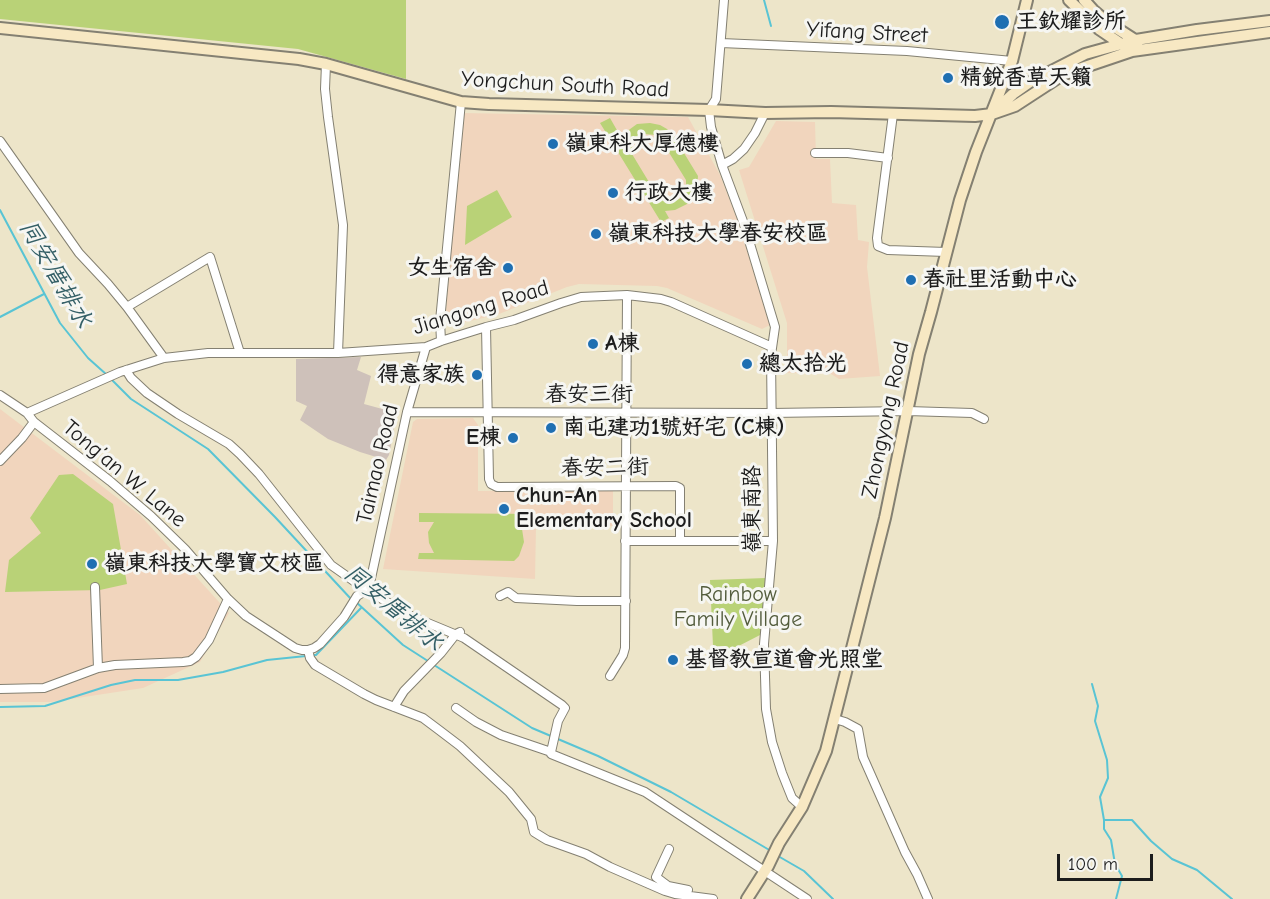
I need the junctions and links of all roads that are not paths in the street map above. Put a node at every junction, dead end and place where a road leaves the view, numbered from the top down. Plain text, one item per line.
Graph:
1 (724, 0) edge
2 (1027, 0) edge
3 (1069, 0) edge
4 (1084, 0) edge
5 (1270, 21) edge
6 (0, 28) edge
7 (1270, 32) edge
8 (721, 43) junction
9 (1121, 44) junction
10 (1134, 46) junction
11 (1012, 61) junction
12 (326, 63) junction
13 (461, 102) junction
14 (709, 110) junction
15 (765, 113) junction
16 (893, 114) junction
17 (992, 114) junction
18 (0, 141) edge
19 (815, 153) dead end
20 (888, 158) junction
21 (722, 165) junction
22 (946, 252) junction
23 (627, 296) junction
24 (127, 307) junction
25 (486, 327) junction
26 (441, 341) junction
27 (426, 347) junction
28 (772, 347) junction
29 (240, 353) junction
30 (338, 353) junction
31 (164, 358) junction
32 (123, 371) junction
33 (0, 395) edge
34 (908, 411) junction
35 (407, 412) junction
36 (27, 413) junction
37 (488, 413) junction
38 (626, 413) junction
39 (771, 413) junction
40 (984, 419) dead end
41 (34, 423) junction
42 (0, 461) edge
43 (626, 486) junction
44 (680, 541) junction
45 (773, 541) junction
46 (625, 542) junction
47 (95, 587) dead end
48 (365, 589) junction
49 (500, 596) dead end
50 (228, 599) junction
51 (626, 601) junction
52 (459, 633) junction
53 (308, 650) junction
54 (98, 668) junction
55 (610, 676) dead end
56 (0, 689) edge
57 (394, 707) junction
58 (456, 708) dead end
59 (835, 719) junction
60 (551, 750) junction
61 (802, 807) junction
62 (669, 849) dead end
63 (767, 868) junction
64 (696, 896) junction
65 (713, 899) edge
66 (747, 899) edge
67 (807, 899) edge
68 (928, 899) edge

1 - 8 street
2 - 11 street, Zhongyong Road
3 - 9 street
4 - 10 street
5 - 10 street
6 - 12 street, Yongchun South Road
7 - 10 street
8 - 11 street, Yifang Street
8 - 14 street
9 - 10 street
9 - 17 street
10 - 17 street, Yongchun South Road
11 - 17 street, Zhongyong Road
12 - 13 street, Yongchun South Road
12 - 30 street
13 - 14 street, Yongchun South Road
13 - 26 street
14 - 15 street, Yongchun South Road
14 - 21 street, 嶺東南路
15 - 16 street, Yongchun South Road
15 - 21 street
16 - 17 street, Yongchun South Road
16 - 20 street
17 - 22 street, Zhongyong Road
18 - 24 street
19 - 20 street
20 - 22 street
21 - 28 street, 嶺東南路
22 - 34 street, Zhongyong Road
23 - 25 street, Jiangong Road
23 - 28 street, Jiangong Road
23 - 38 street
24 - 29 street
24 - 31 street
25 - 26 street, Jiangong Road
25 - 37 street, 春安二街
26 - 27 street, Jiangong Road
27 - 30 street, Jiangong Road
27 - 35 street, Taimao Road
28 - 39 street, 嶺東南路
29 - 30 street, Jiangong Road
29 - 31 street, Jiangong Road
31 - 32 street, Jiangong Road
32 - 36 street, Jiangong Road
32 - 48 street
33 - 36 street
34 - 39 street
34 - 40 street
34 - 59 street, Zhongyong Road
35 - 37 street, 春安三街
35 - 48 street, Taimao Road
36 - 41 street, Tong’an W. Lane
37 - 38 street, 春安三街
37 - 43 street, 春安二街
38 - 39 street, 春安三街
38 - 43 street
39 - 45 street, 嶺東南路
41 - 42 street
41 - 50 street, Tong’an W. Lane
43 - 44 street, 春安二街
43 - 46 street
44 - 45 street
44 - 46 street
45 - 61 street, 嶺東南路
46 - 51 street
47 - 54 street
48 - 52 street
48 - 53 street
49 - 51 street
50 - 53 street, Tong’an W. Lane
50 - 54 street
51 - 55 street
52 - 57 street
52 - 60 street
53 - 57 street
54 - 56 street
57 - 64 street
58 - 60 street
59 - 61 street, Zhongyong Road
59 - 68 street
60 - 63 street
61 - 63 street, Zhongyong Road
62 - 64 street
63 - 66 street
63 - 67 street
64 - 65 street

